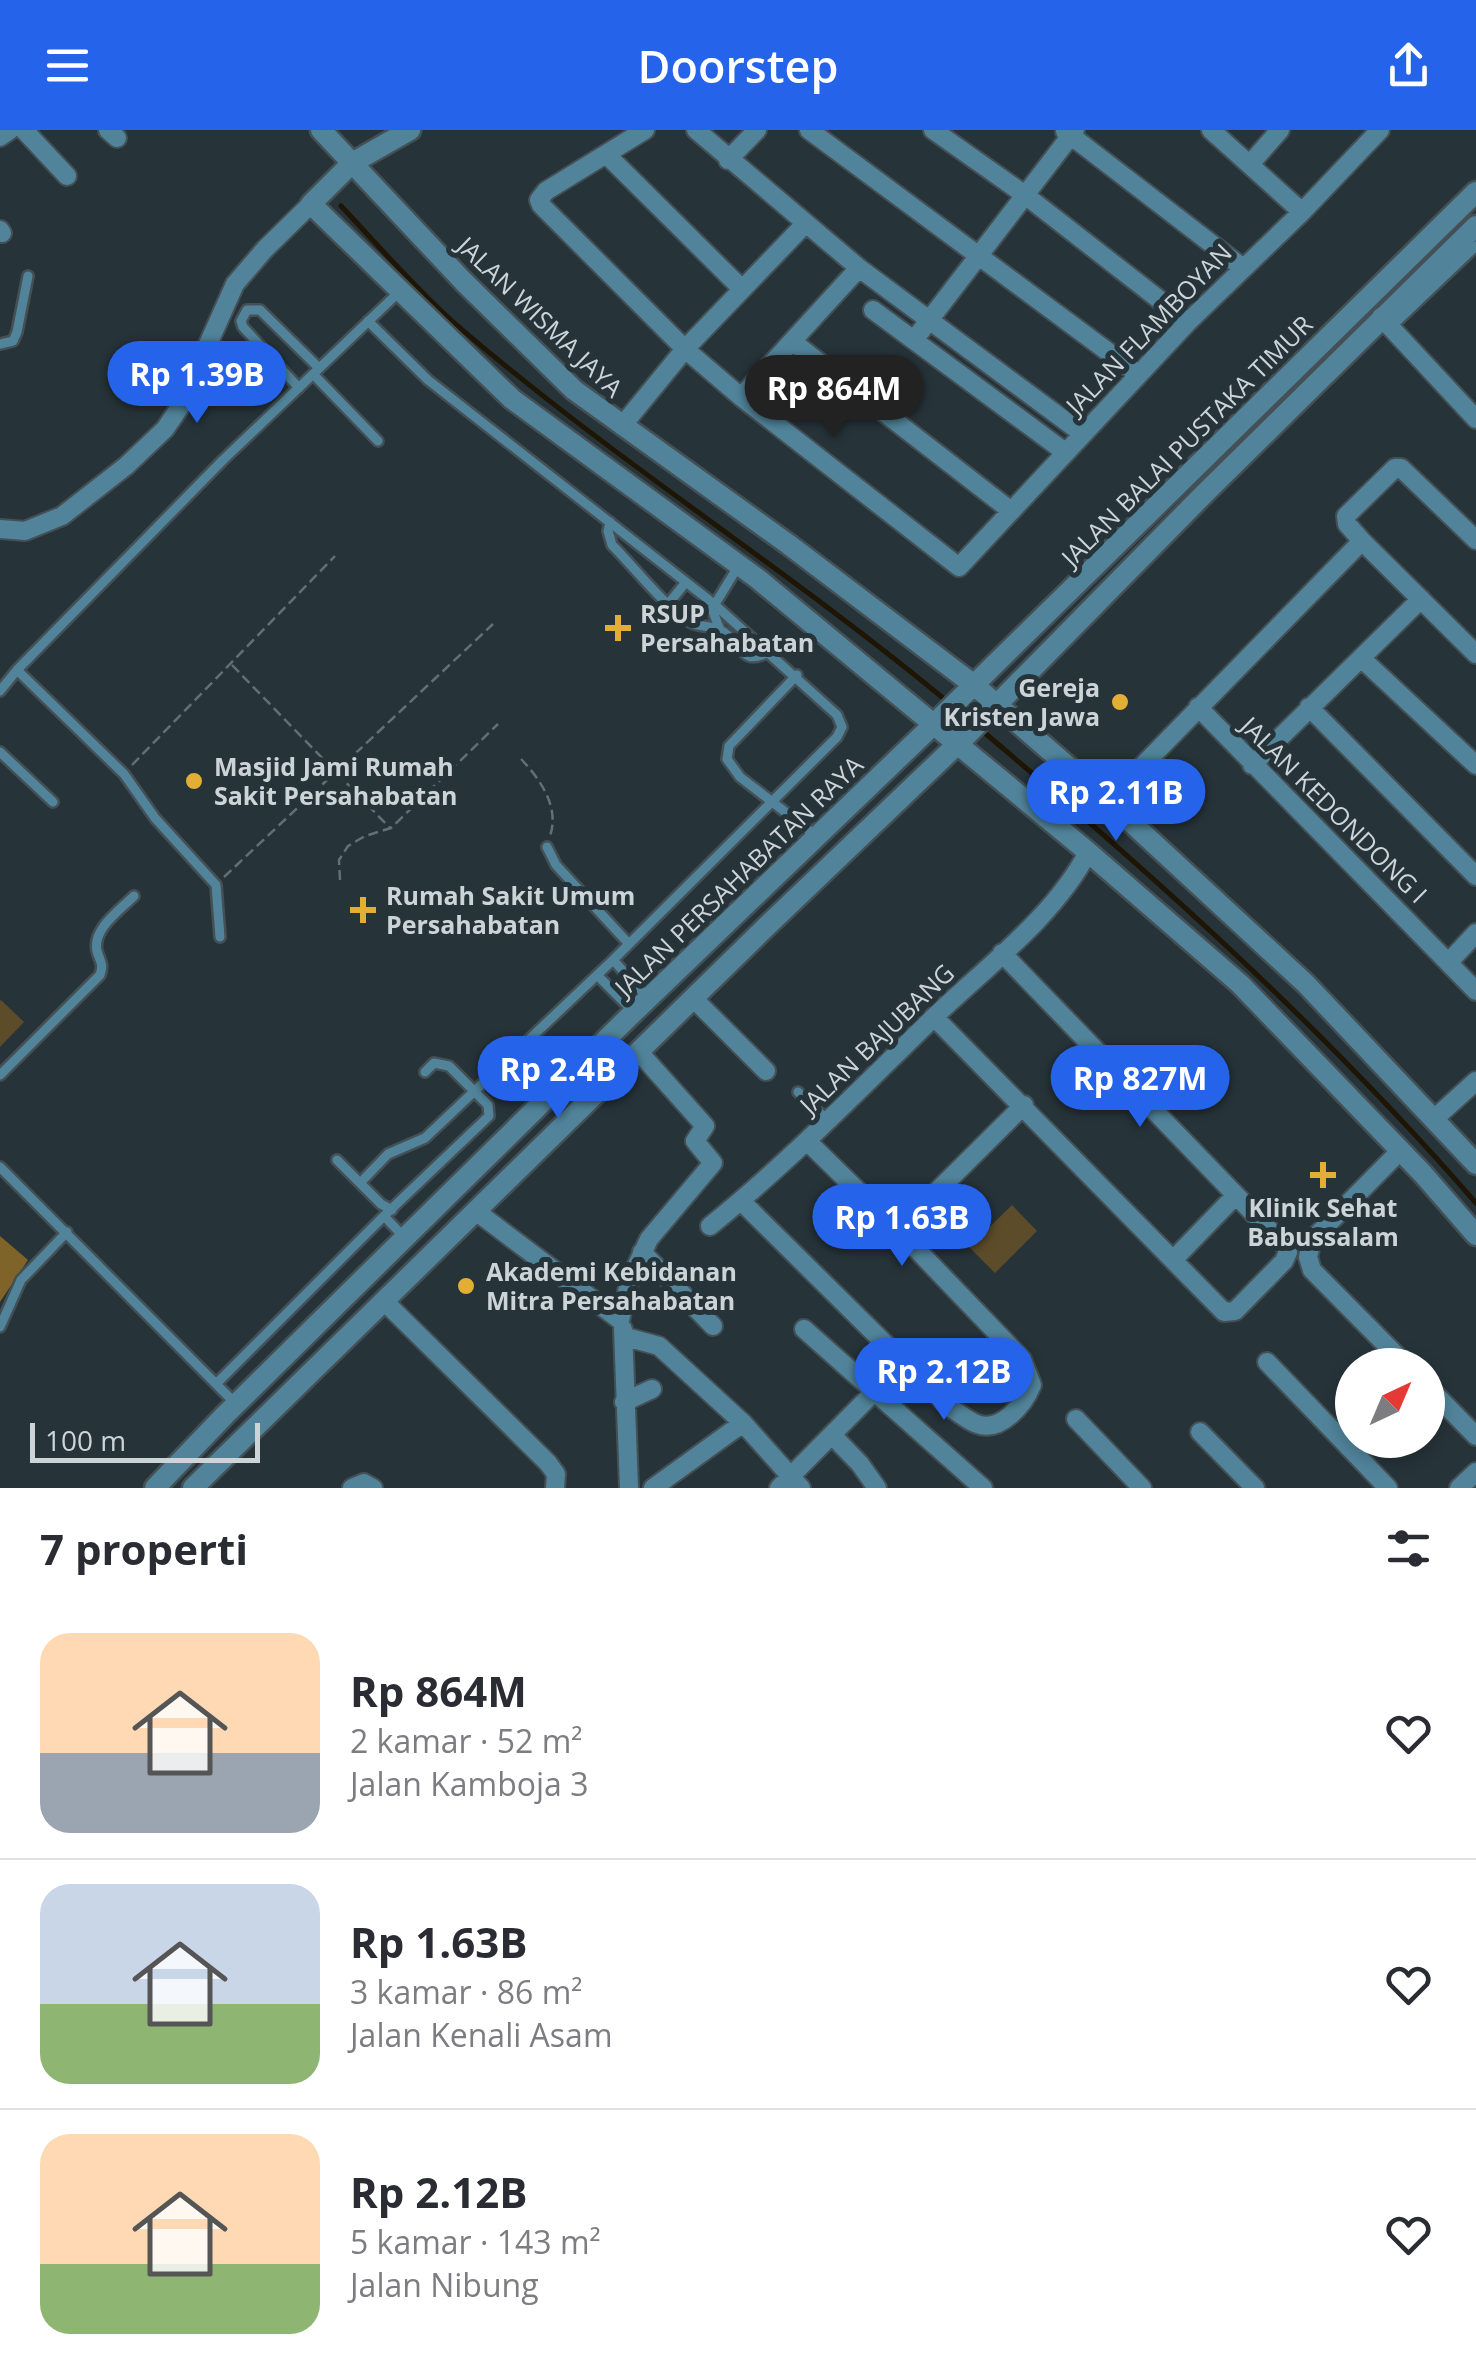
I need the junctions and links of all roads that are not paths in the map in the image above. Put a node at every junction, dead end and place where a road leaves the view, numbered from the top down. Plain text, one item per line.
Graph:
1 (10, 130) edge
2 (24, 130) edge
3 (321, 130) edge
4 (410, 130) edge
5 (645, 130) edge
6 (696, 130) edge
7 (758, 130) edge
8 (808, 130) edge
9 (933, 130) edge
10 (1211, 130) edge
11 (1280, 130) edge
12 (1380, 130) edge
13 (1070, 132) edge
14 (0, 137) edge
15 (607, 155) junction
16 (728, 160) junction
17 (1251, 163) junction
18 (347, 168) junction
19 (67, 176) dead end
20 (1476, 192) edge
21 (1025, 195) junction
22 (316, 198) junction
23 (1302, 212) junction
24 (804, 224) junction
25 (1476, 226) edge
26 (1476, 246) edge
27 (978, 254) junction
28 (859, 268) junction
29 (1243, 268) junction
30 (28, 276) dead end
31 (742, 288) junction
32 (399, 292) junction
33 (873, 310) dead end
34 (928, 320) junction
35 (368, 322) junction
36 (1188, 322) junction
37 (1386, 322) junction
38 (914, 340) junction
39 (793, 342) junction
40 (0, 344) edge
41 (685, 348) junction
42 (316, 371) junction
43 (1138, 374) junction
44 (299, 388) junction
45 (741, 397) junction
46 (1476, 419) edge
47 (622, 426) junction
48 (1083, 434) junction
49 (378, 442) dead end
50 (1065, 452) junction
51 (1010, 510) junction
52 (610, 522) junction
53 (0, 530) edge
54 (1476, 540) edge
55 (1362, 541) junction
56 (739, 565) junction
57 (686, 582) junction
58 (1421, 599) junction
59 (670, 602) junction
60 (714, 604) junction
61 (720, 630) junction
62 (770, 651) junction
63 (1476, 654) edge
64 (1361, 658) junction
65 (17, 670) junction
66 (797, 676) junction
67 (970, 688) junction
68 (0, 690) edge
69 (1198, 707) junction
70 (1308, 707) junction
71 (993, 709) junction
72 (936, 722) junction
73 (961, 741) junction
74 (0, 752) edge
75 (1476, 765) edge
76 (1252, 766) junction
77 (1108, 801) junction
78 (54, 802) dead end
79 (772, 803) junction
80 (817, 837) junction
81 (547, 847) road end
82 (1088, 852) junction
83 (795, 858) junction
84 (1106, 868) junction
85 (1476, 876) edge
86 (817, 880) junction
87 (1073, 882) junction
88 (134, 896) dead end
89 (1476, 933) edge
90 (220, 937) dead end
91 (629, 944) junction
92 (1002, 953) junction
93 (613, 960) junction
94 (1449, 962) junction
95 (597, 975) junction
96 (1476, 991) edge
97 (694, 998) junction
98 (641, 1005) junction
99 (934, 1017) junction
100 (639, 1052) junction
101 (766, 1071) dead end
102 (426, 1072) dead end
103 (0, 1076) edge
104 (1476, 1080) edge
105 (474, 1091) junction
106 (798, 1092) dead end
107 (1024, 1105) junction
108 (1434, 1119) junction
109 (828, 1120) junction
110 (807, 1141) junction
111 (1401, 1150) junction
112 (337, 1160) dead end
113 (441, 1163) junction
114 (1476, 1164) edge
115 (0, 1167) edge
116 (361, 1182) junction
117 (460, 1183) junction
118 (1236, 1195) junction
119 (740, 1201) junction
120 (477, 1212) junction
121 (388, 1213) junction
122 (710, 1226) dead end
123 (898, 1230) junction
124 (67, 1232) junction
125 (1476, 1235) edge
126 (405, 1238) junction
127 (642, 1252) junction
128 (1174, 1259) junction
129 (385, 1302) junction
130 (0, 1326) edge
131 (713, 1326) dead end
132 (623, 1329) junction
133 (804, 1329) dead end
134 (1389, 1348) edge
135 (1267, 1362) dead end
136 (218, 1384) junction
137 (652, 1389) dead end
138 (874, 1392) junction
139 (624, 1402) junction
140 (1445, 1404) edge
141 (230, 1410) junction
142 (1076, 1419) dead end
143 (742, 1423) junction
144 (1200, 1432) dead end
145 (247, 1436) junction
146 (833, 1436) junction
147 (1476, 1436) edge
148 (1476, 1472) edge
149 (791, 1485) edge
150 (155, 1488) edge
151 (194, 1488) edge
152 (352, 1488) edge
153 (374, 1488) edge
154 (554, 1488) edge
155 (630, 1488) edge
156 (653, 1488) edge
157 (877, 1488) edge
158 (983, 1488) edge
159 (1142, 1488) edge
160 (1255, 1488) edge
161 (1388, 1488) edge
162 (1458, 1488) edge

1 - 14 street
2 - 19 street
3 - 18 street, JALAN WISMA JAYA
4 - 18 street
5 - 15 street
6 - 16 street
7 - 16 street
8 - 27 street
9 - 21 street
10 - 17 street
11 - 17 street
12 - 23 street, JALAN FLAMBOYAN
13 - 21 street
13 - 29 street
15 - 31 street
15 - 41 street
16 - 24 street
17 - 23 street
18 - 22 street
18 - 47 street, JALAN WISMA JAYA
20 - 67 street, JALAN BALAI PUSTAKA TIMUR
21 - 27 street
21 - 36 street
22 - 32 street
22 - 53 street
23 - 29 street, JALAN FLAMBOYAN
24 - 28 street
24 - 31 street
25 - 37 street, JALAN BALAI PUSTAKA TIMUR
26 - 37 lane
27 - 34 street
27 - 43 street
28 - 34 street
28 - 39 street
29 - 36 street, JALAN FLAMBOYAN
30 - 40 lane
31 - 41 street
32 - 35 lane
32 - 56 street
33 - 38 street
34 - 38 street
34 - 48 street
35 - 42 lane
35 - 52 lane
36 - 43 street, JALAN FLAMBOYAN
37 - 46 street
37 - 71 street, JALAN BALAI PUSTAKA TIMUR
38 - 50 street
39 - 45 street
39 - 51 street
41 - 45 street
41 - 47 street
42 - 44 lane
42 - 44 lane
42 - 49 lane
43 - 48 street, JALAN FLAMBOYAN
44 - 65 lane
45 - 51 street, JALAN FLAMBOYAN
47 - 67 street, JALAN WISMA JAYA
48 - 50 street, JALAN FLAMBOYAN
50 - 51 street, JALAN FLAMBOYAN
52 - 57 lane
52 - 59 lane
54 - 55 street
55 - 58 street
55 - 69 street
56 - 60 lane
56 - 72 street
57 - 59 lane
57 - 60 lane
58 - 63 street
58 - 64 street
59 - 61 lane
60 - 61 lane
60 - 62 lane
61 - 62 lane
62 - 66 lane
64 - 70 street
64 - 75 street
65 - 68 lane
65 - 90 lane
66 - 79 lane
66 - 79 lane
67 - 71 street, JALAN WISMA JAYA
67 - 72 street, JALAN BALAI PUSTAKA TIMUR
69 - 76 street, JALAN KEDONDONG I
69 - 77 street
70 - 76 street
70 - 85 street
71 - 73 street, JALAN BALAI PUSTAKA TIMUR
71 - 77 street, JALAN WISMA JAYA
72 - 73 street
72 - 80 street, JALAN PERSAHABATAN RAYA
73 - 82 street
73 - 86 street
74 - 78 lane
76 - 94 street, JALAN KEDONDONG I
77 - 108 street, JALAN WISMA JAYA
79 - 80 lane
79 - 91 lane
80 - 83 street, JALAN PERSAHABATAN RAYA
81 - 91 lane
82 - 84 street
82 - 87 street, JALAN BAJUBANG
83 - 86 street
83 - 98 street, JALAN PERSAHABATAN RAYA
84 - 87 street, JALAN BAJUBANG
84 - 111 street
86 - 97 street
87 - 92 street, JALAN BAJUBANG
88 - 103 lane
89 - 94 street
91 - 93 lane
92 - 99 street, JALAN BAJUBANG
92 - 118 street
93 - 95 lane
93 - 98 lane
94 - 96 street, JALAN KEDONDONG I
95 - 98 lane
95 - 105 lane
97 - 100 street
97 - 101 street
98 - 117 street, JALAN PERSAHABATAN RAYA
99 - 107 street
99 - 109 street, JALAN BAJUBANG
100 - 120 street
100 - 127 street
102 - 105 lane
104 - 108 street
105 - 113 lane
105 - 116 lane
106 - 109 lane
107 - 123 street
107 - 128 street
108 - 114 street, JALAN WISMA JAYA
109 - 110 street, JALAN BAJUBANG
110 - 119 street, JALAN BAJUBANG
110 - 123 street
111 - 125 street
111 - 134 street
112 - 116 lane
113 - 117 lane
113 - 121 lane
115 - 124 lane
116 - 121 lane
117 - 126 street, JALAN PERSAHABATAN RAYA
118 - 128 street
118 - 128 street
119 - 122 street, JALAN BAJUBANG
119 - 123 street
120 - 129 street
120 - 132 street
121 - 126 lane
121 - 136 lane
124 - 130 lane
124 - 136 lane
126 - 141 street, JALAN PERSAHABATAN RAYA
127 - 131 street
127 - 132 street
129 - 145 street
129 - 154 street
132 - 139 street
132 - 143 street
133 - 138 street
135 - 161 street
136 - 141 lane
137 - 139 street
138 - 146 street
138 - 158 street
139 - 155 street
140 - 147 street
141 - 145 street
141 - 150 street, JALAN PERSAHABATAN RAYA
142 - 159 street
143 - 149 street
143 - 156 street
144 - 160 street
145 - 151 street
146 - 149 street
146 - 157 street
148 - 162 street
152 - 153 street

